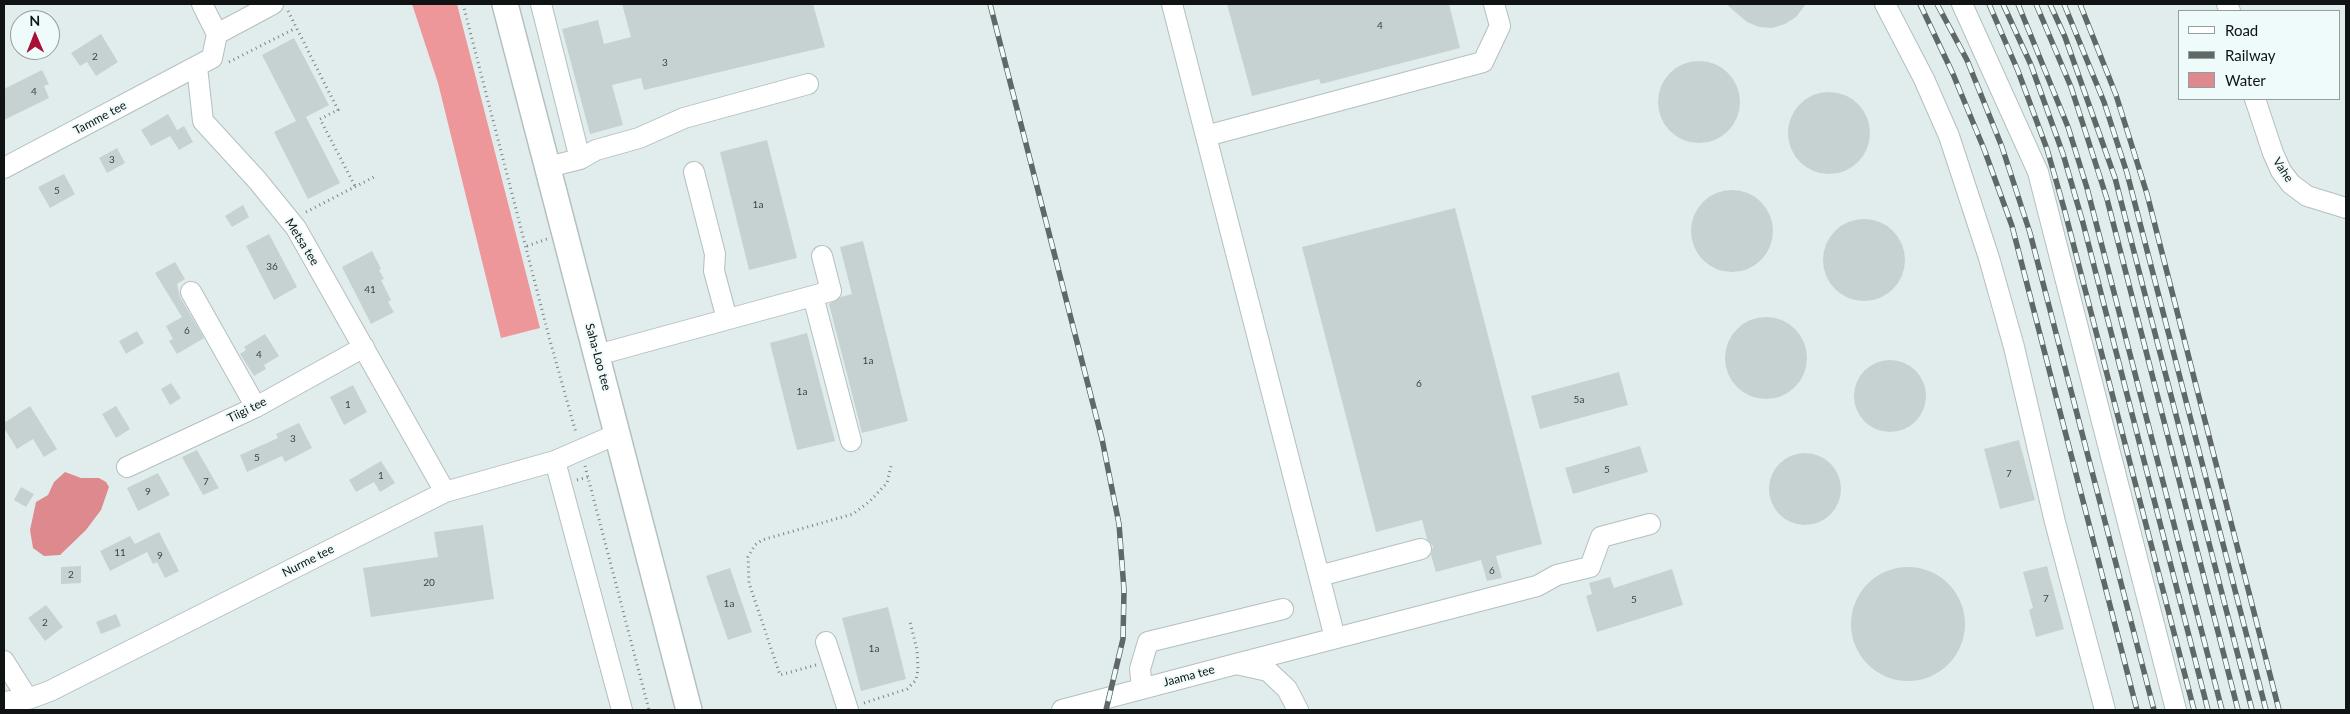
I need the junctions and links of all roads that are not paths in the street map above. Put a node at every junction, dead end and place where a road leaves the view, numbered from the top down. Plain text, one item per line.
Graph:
1 (202, 4) edge
2 (273, 4) edge
3 (505, 4) edge
4 (541, 4) edge
5 (1172, 4) edge
6 (1494, 4) edge
7 (1885, 4) edge
8 (1962, 4) edge
9 (217, 34) junction
10 (205, 62) junction
11 (808, 84) dead end
12 (2255, 100) edge
13 (1206, 136) junction
14 (580, 159) junction
15 (4, 168) edge
16 (548, 168) junction
17 (694, 172) dead end
18 (2346, 208) edge
19 (822, 256) dead end
20 (191, 292) dead end
21 (813, 296) junction
22 (727, 319) junction
23 (364, 347) junction
24 (597, 355) junction
25 (256, 407) junction
26 (617, 434) junction
27 (851, 442) dead end
28 (555, 460) junction
29 (127, 467) dead end
30 (444, 492) junction
31 (1650, 524) dead end
32 (1421, 549) dead end
33 (1319, 576) junction
34 (1283, 609) dead end
35 (1335, 638) junction
36 (829, 651) road end
37 (4, 661) edge
38 (1236, 664) junction
39 (1142, 689) junction
40 (28, 699) junction
41 (4, 702) edge
42 (847, 709) edge
43 (622, 710) edge
44 (689, 710) edge
45 (1062, 710) edge
46 (1298, 710) edge
47 (2105, 710) edge
48 (2176, 710) edge

1 - 9 street
2 - 9 street
3 - 16 main road, Saha-Loo tee
4 - 14 street
5 - 13 street
6 - 13 street
7 - 47 street
8 - 48 street
9 - 10 street, Metsa tee
10 - 15 street, Tamme tee
10 - 23 street, Metsa tee
11 - 14 street
12 - 18 street, Vahe
13 - 33 street
14 - 16 street
16 - 24 main road, Saha-Loo tee
17 - 22 street
19 - 21 street
20 - 25 street
21 - 22 street
21 - 27 street
22 - 24 street
23 - 25 street, Tiigi tee
23 - 30 street, Metsa tee
24 - 26 main road, Saha-Loo tee
25 - 29 street, Tiigi tee
26 - 28 street, Nurme tee
26 - 44 main road, Saha-Loo tee
28 - 30 street, Nurme tee
28 - 43 street
30 - 40 street, Nurme tee
31 - 35 street
32 - 33 street
33 - 35 street
34 - 39 street
35 - 38 street
36 - 42 street
37 - 40 street
38 - 39 street, Jaama tee
38 - 46 street, Jaama tee
39 - 45 street, Jaama tee
40 - 41 street, Nurme tee

